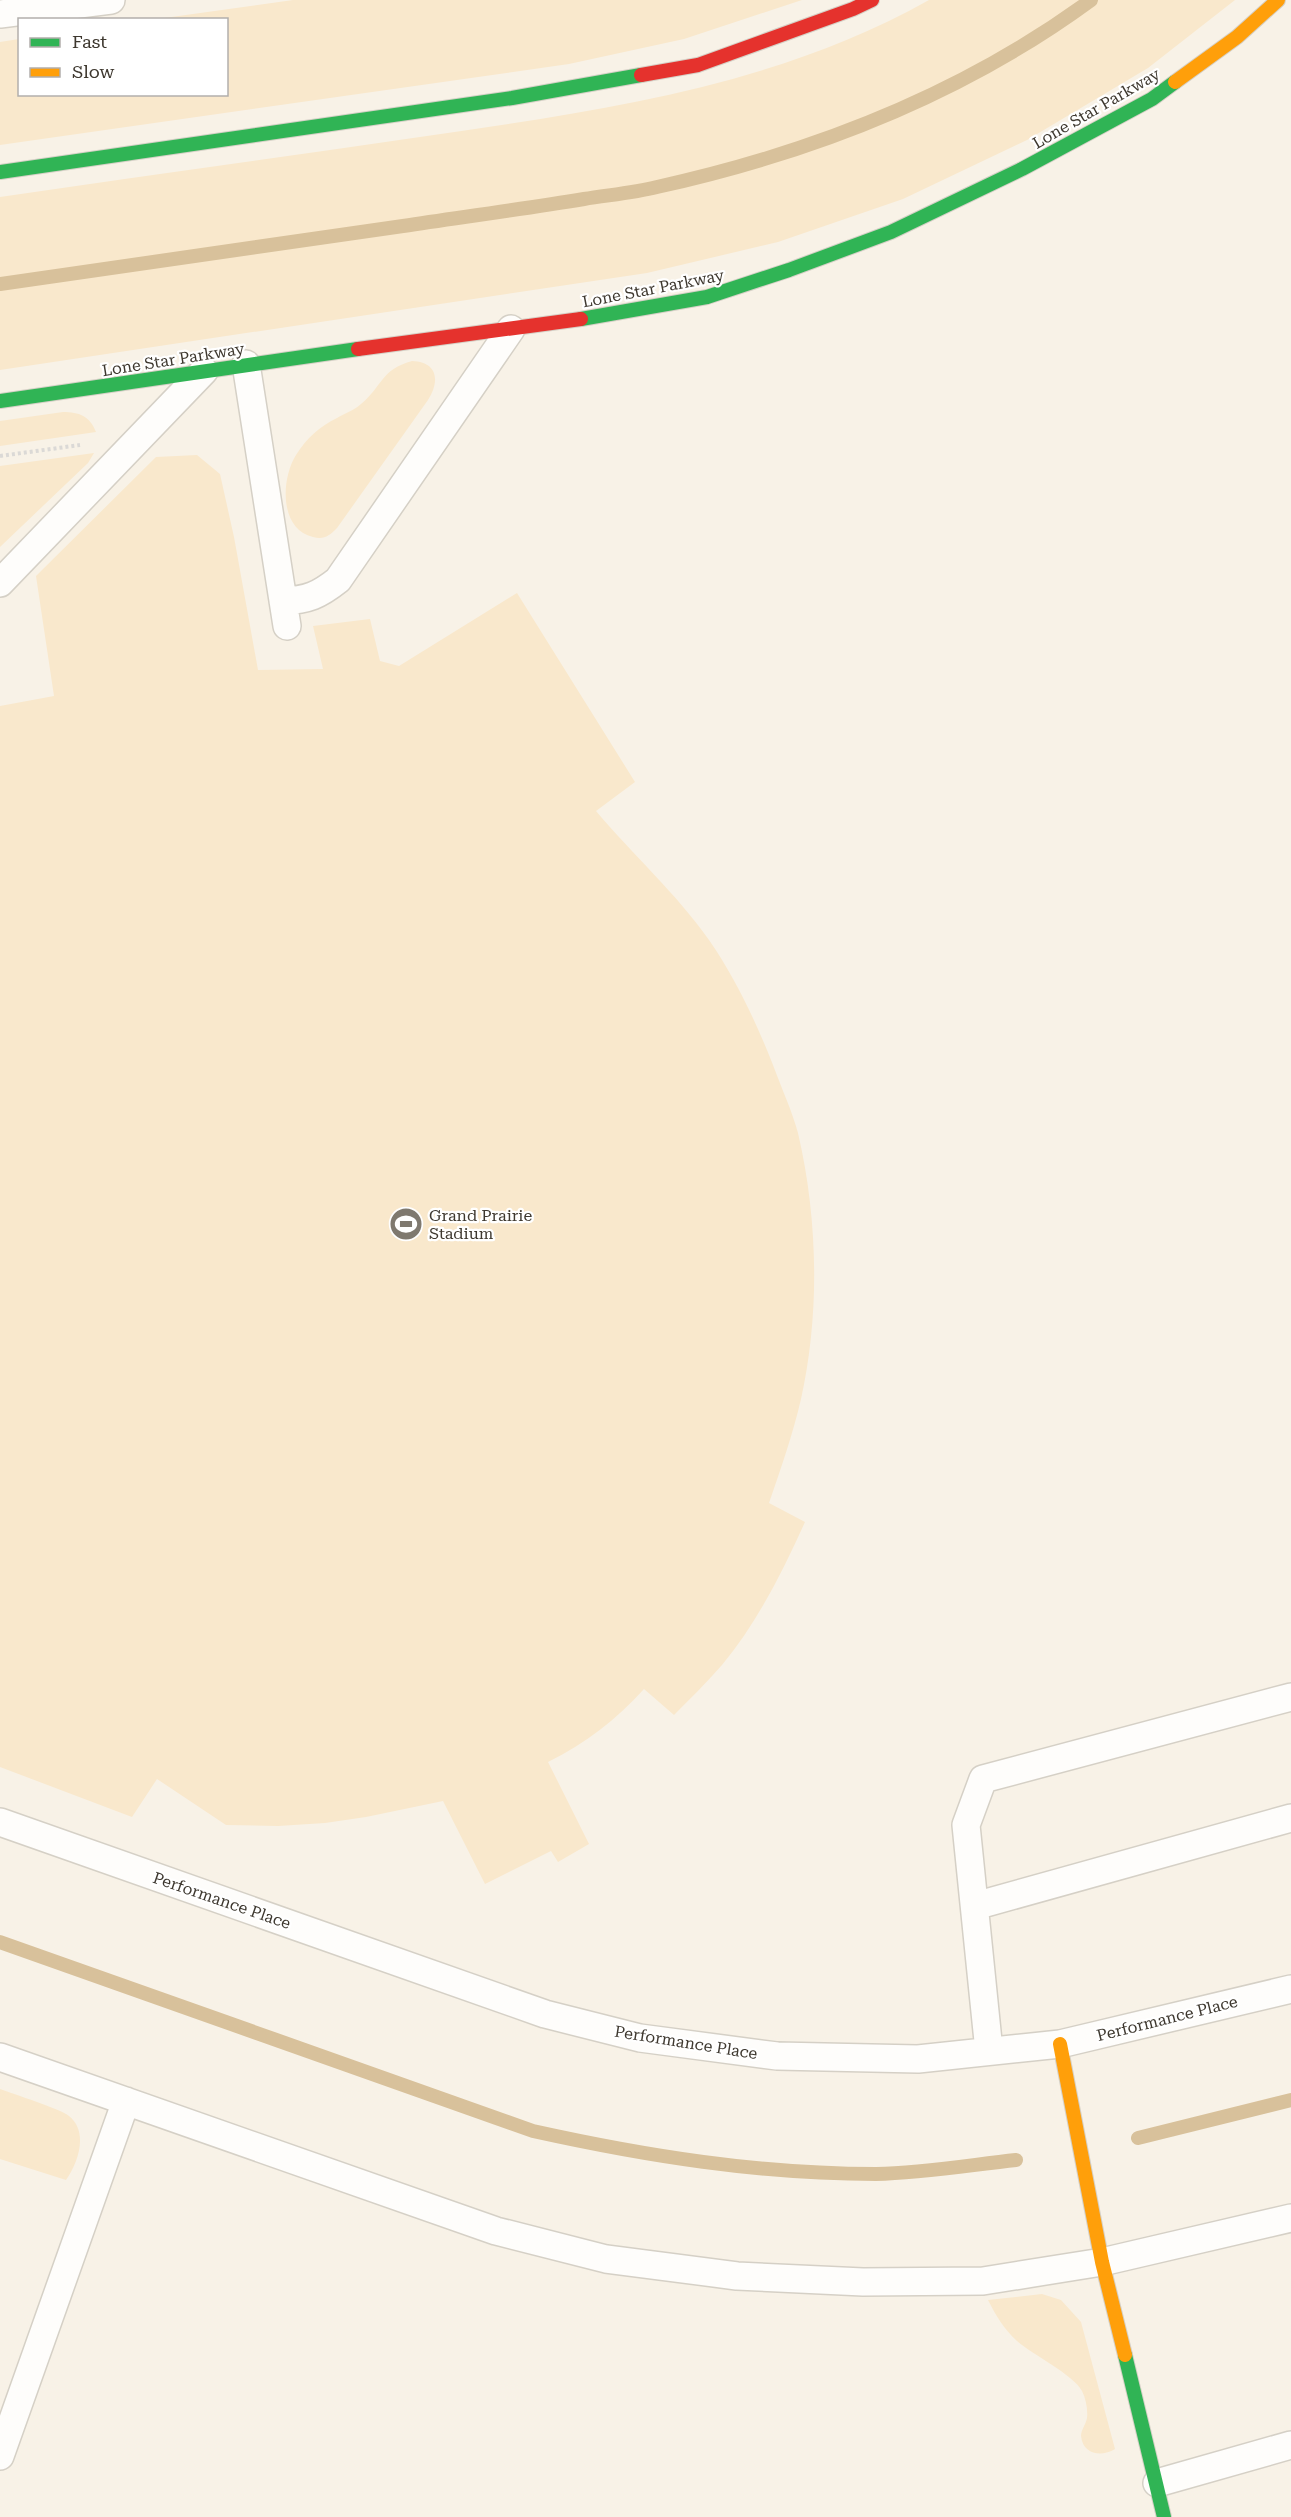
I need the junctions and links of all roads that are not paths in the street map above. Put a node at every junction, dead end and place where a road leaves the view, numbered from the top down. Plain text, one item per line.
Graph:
1 (111, 0) edge
2 (872, 0) edge
3 (1278, 0) edge
4 (0, 14) edge
5 (0, 172) edge
6 (511, 329) junction
7 (246, 364) junction
8 (204, 371) junction
9 (0, 401) edge
10 (0, 583) edge
11 (1291, 1697) edge
12 (1291, 1818) edge
13 (0, 1822) edge
14 (975, 1906) junction
15 (1291, 1989) edge
16 (1060, 2044) junction
17 (990, 2051) junction
18 (0, 2057) edge
19 (126, 2101) junction
20 (1291, 2218) edge
21 (1102, 2262) junction
22 (1291, 2445) edge
23 (0, 2456) edge
24 (1157, 2483) junction
25 (1164, 2517) edge

1 - 4 lane
2 - 5 street
3 - 6 street, Lone Star Parkway
6 - 7 street, Lone Star Parkway
6 - 7 lane
7 - 8 street, Lone Star Parkway
8 - 9 street, Lone Star Parkway
8 - 10 lane
11 - 14 lane
12 - 14 lane
13 - 17 lane, Performance Place
14 - 17 lane
15 - 16 lane, Performance Place
16 - 17 lane, Performance Place
16 - 21 street
18 - 19 lane
19 - 21 lane
19 - 23 lane
20 - 21 lane
21 - 24 street
22 - 24 lane
24 - 25 street

